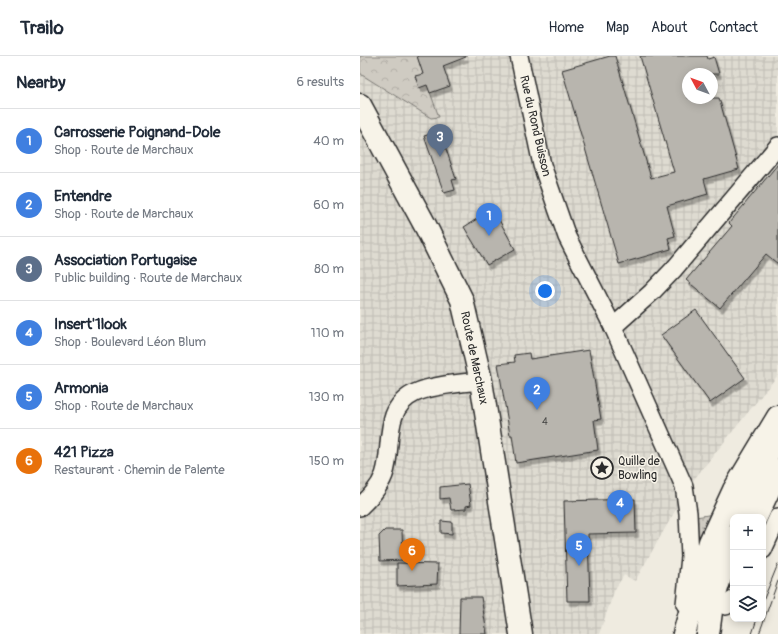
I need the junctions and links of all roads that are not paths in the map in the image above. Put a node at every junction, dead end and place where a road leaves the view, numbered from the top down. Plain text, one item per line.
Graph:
1 (520, 56) edge
2 (360, 105) edge
3 (778, 146) edge
4 (613, 327) junction
5 (481, 381) junction
6 (778, 417) edge
7 (778, 435) edge
8 (769, 468) edge
9 (360, 507) edge
10 (741, 514) edge
11 (757, 514) edge
12 (778, 517) edge
13 (766, 543) edge
14 (730, 546) edge
15 (733, 586) edge
16 (729, 603) edge
17 (521, 634) edge
18 (683, 634) edge
19 (708, 634) edge
20 (719, 634) edge
21 (723, 634) edge

1 - 4 street, Rue du Rond Buisson
2 - 5 main road, Route de Marchaux
3 - 4 street
4 - 18 street, Rue du Rond Buisson
5 - 9 street
5 - 17 main road, Route de Marchaux
6 - 18 main road
7 - 8 main road
8 - 10 main road
8 - 11 main road
12 - 13 street
14 - 19 main road
15 - 16 main road
16 - 20 main road
16 - 21 main road

